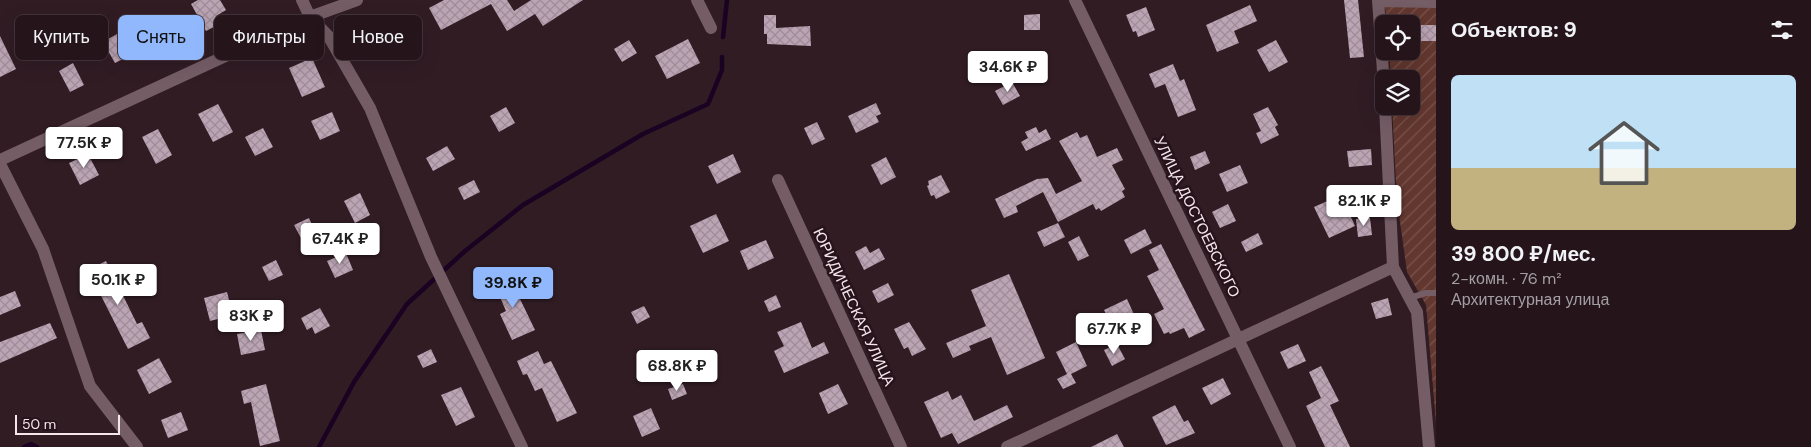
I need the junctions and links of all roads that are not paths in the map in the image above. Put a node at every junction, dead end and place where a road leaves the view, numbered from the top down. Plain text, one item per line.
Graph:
1 (302, 0) edge
2 (357, 0) edge
3 (697, 0) edge
4 (1075, 0) edge
5 (1378, 0) edge
6 (1436, 2) edge
7 (309, 15) edge
8 (316, 15) edge
9 (711, 28) dead end
10 (324, 32) edge
11 (217, 60) edge
12 (1383, 70) edge
13 (1385, 115) edge
14 (0, 160) edge
15 (0, 164) edge
16 (778, 180) dead end
17 (1393, 267) junction
18 (1436, 293) edge
19 (1410, 298) junction
20 (1237, 340) junction
21 (138, 447) edge
22 (522, 447) edge
23 (901, 447) edge
24 (1007, 447) edge
25 (1290, 447) edge
26 (1429, 447) edge

1 - 7 street
2 - 8 street
3 - 9 street
4 - 20 street, УЛИЦА ДОСТОЕВСКОГО
5 - 6 street
5 - 12 street
10 - 22 street
11 - 14 street
13 - 17 street
15 - 21 street
16 - 23 street, ЮРИДИЧЕСКАЯ УЛИЦА
17 - 19 street
17 - 20 street
18 - 19 lane
19 - 26 street
20 - 24 street
20 - 25 street, УЛИЦА ДОСТОЕВСКОГО

